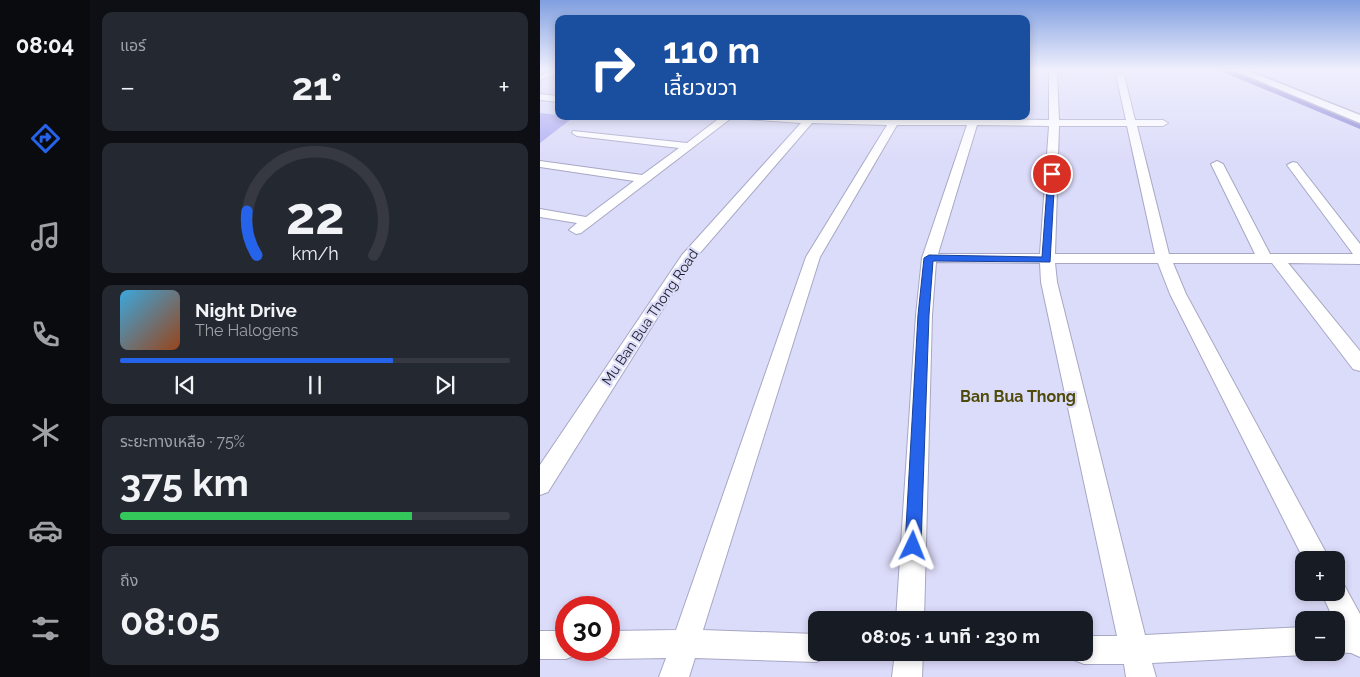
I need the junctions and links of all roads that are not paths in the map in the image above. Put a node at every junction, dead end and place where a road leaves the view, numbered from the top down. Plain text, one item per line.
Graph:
1 (1054, 102) edge
2 (1127, 102) edge
3 (1319, 102) edge
4 (1358, 117) edge
5 (724, 120) edge
6 (809, 120) edge
7 (894, 120) edge
8 (974, 120) edge
9 (1001, 120) edge
10 (1054, 122) junction
11 (1132, 123) junction
12 (1163, 123) dead end
13 (577, 133) dead end
14 (689, 146) junction
15 (540, 164) edge
16 (1217, 164) dead end
17 (1293, 165) dead end
18 (643, 179) junction
19 (540, 213) edge
20 (588, 221) junction
21 (576, 230) dead end
22 (1360, 254) edge
23 (1269, 257) junction
24 (929, 258) junction
25 (1163, 258) junction
26 (1360, 259) edge
27 (1047, 260) junction
28 (1360, 364) edge
29 (540, 484) edge
30 (1312, 551) edge
31 (1338, 601) edge
32 (910, 611) edge
33 (1353, 640) edge
34 (1295, 641) edge
35 (684, 644) junction
36 (540, 645) edge
37 (555, 645) edge
38 (620, 645) edge
39 (808, 648) edge
40 (1093, 650) edge
41 (1134, 650) junction
42 (908, 661) edge
43 (674, 677) edge
44 (907, 677) edge
45 (1141, 677) edge

1 - 10 street
2 - 11 street
3 - 4 street
5 - 14 street
6 - 29 street, Mu Ban Bua Thong Road
7 - 35 street
8 - 24 street
9 - 10 street
10 - 11 street
10 - 27 street
11 - 12 street
11 - 25 street
13 - 14 street
14 - 18 street
15 - 18 street
16 - 23 street
17 - 22 street
18 - 20 street
19 - 20 street
20 - 21 street
23 - 25 street
23 - 26 street
23 - 28 street
24 - 27 street
24 - 32 street
25 - 27 street
25 - 30 street
27 - 41 street
31 - 33 street
34 - 41 street
35 - 38 street
35 - 39 street
35 - 43 street
36 - 37 street
40 - 41 street
41 - 45 street
42 - 44 street

